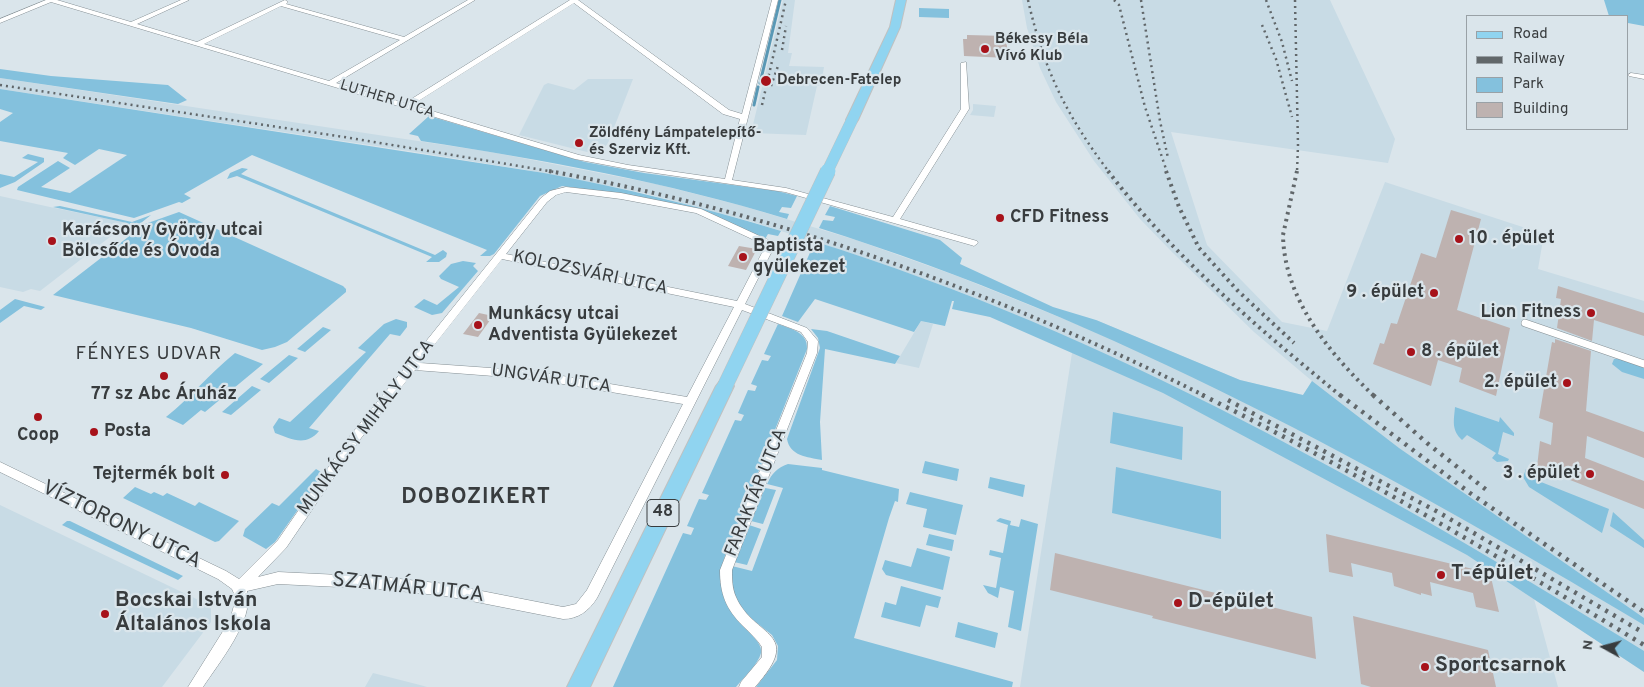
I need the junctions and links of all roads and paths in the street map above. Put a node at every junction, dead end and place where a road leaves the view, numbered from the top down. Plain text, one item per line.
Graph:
1 (51, 0) edge
2 (186, 0) edge
3 (288, 0) edge
4 (472, 0) edge
5 (574, 0) edge
6 (775, 0) edge
7 (901, 0) edge
8 (279, 4) junction
9 (0, 21) edge
10 (132, 24) junction
11 (406, 39) junction
12 (198, 44) junction
13 (964, 63) dead end
14 (1631, 75) dead end
15 (1644, 77) edge
16 (330, 83) junction
17 (406, 106) junction
18 (745, 118) junction
19 (728, 181) junction
20 (896, 221) junction
21 (974, 243) dead end
22 (500, 256) junction
23 (739, 305) junction
24 (1526, 324) dead end
25 (1644, 364) edge
26 (412, 366) junction
27 (689, 401) junction
28 (0, 467) edge
29 (239, 587) junction
30 (600, 640) joint
31 (194, 687) edge
32 (578, 687) edge
33 (746, 687) edge

1 - 9 street
1 - 10 street, LUTHER UTCA
2 - 10 street
3 - 8 street
4 - 11 street
5 - 17 street
5 - 18 street
6 - 18 street
7 - 30 main road, 48, bridge
8 - 11 street
8 - 12 street
10 - 12 street, LUTHER UTCA
11 - 16 street
12 - 16 street, LUTHER UTCA
13 - 20 street
14 - 15 street
16 - 17 street, LUTHER UTCA
17 - 19 street, LUTHER UTCA
18 - 19 street
19 - 20 street, LUTHER UTCA
20 - 21 street, LUTHER UTCA
22 - 23 street, KOLOZSVÁRI UTCA
22 - 23 street, MUNKÁCSY MIHÁLY UTCA
22 - 26 street, MUNKÁCSY MIHÁLY UTCA
23 - 27 street
23 - 33 street, FARAKTÁR UTCA
24 - 25 street
26 - 27 street, UNGVÁR UTCA
26 - 29 street, MUNKÁCSY MIHÁLY UTCA
27 - 29 street, SZATMÁR UTCA
28 - 29 street, VÍZTORONY UTCA
29 - 31 street
30 - 32 main road, 48

